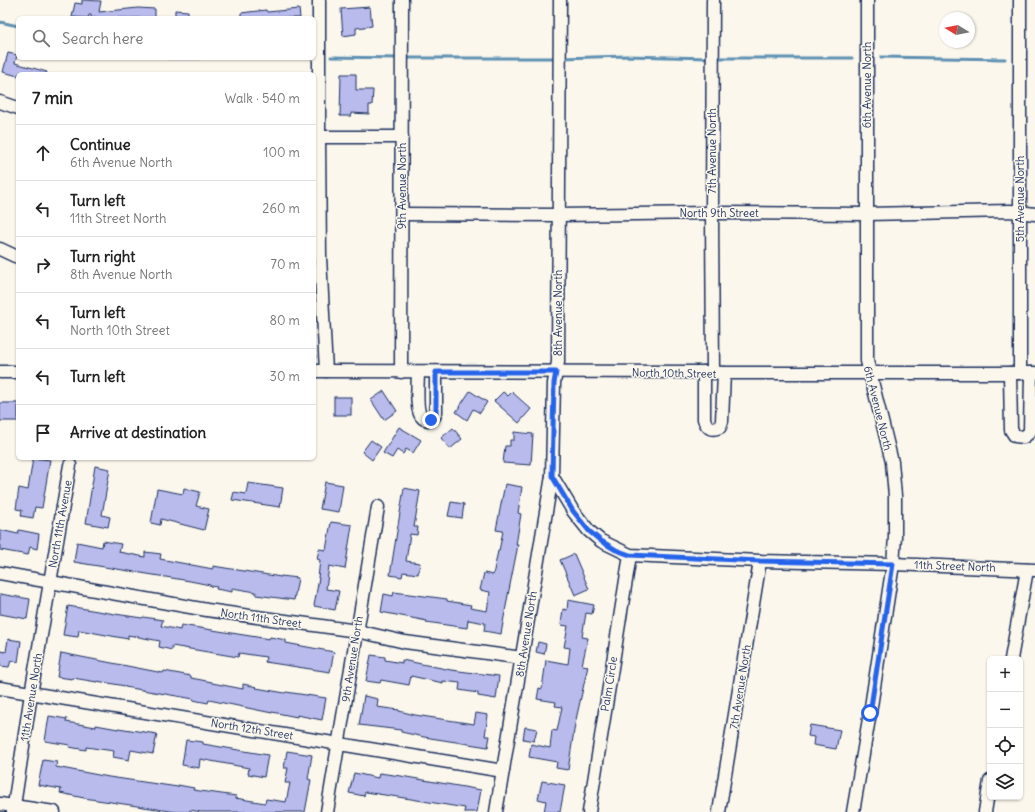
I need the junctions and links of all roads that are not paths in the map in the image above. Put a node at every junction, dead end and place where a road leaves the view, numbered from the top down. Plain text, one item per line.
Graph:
1 (320, 0) edge
2 (402, 0) edge
3 (560, 0) edge
4 (713, 0) edge
5 (867, 0) edge
6 (1020, 0) edge
7 (0, 102) edge
8 (16, 107) edge
9 (402, 137) junction
10 (316, 138) edge
11 (712, 213) junction
12 (1020, 213) junction
13 (402, 214) junction
14 (867, 214) junction
15 (1035, 214) edge
16 (559, 215) junction
17 (0, 249) edge
18 (16, 256) edge
19 (317, 257) edge
20 (320, 371) edge
21 (0, 372) edge
22 (16, 372) edge
23 (401, 372) junction
24 (418, 372) junction
25 (436, 372) junction
26 (556, 372) junction
27 (869, 372) junction
28 (713, 373) junction
29 (1024, 373) edge
30 (70, 466) dead end
31 (552, 476) junction
32 (378, 507) dead end
33 (630, 555) junction
34 (760, 561) junction
35 (893, 564) junction
36 (1031, 570) edge
37 (0, 573) edge
38 (50, 583) junction
39 (357, 631) junction
40 (1012, 656) edge
41 (522, 658) junction
42 (0, 688) edge
43 (30, 694) junction
44 (339, 744) junction
45 (503, 771) junction
46 (987, 796) edge
47 (0, 804) edge
48 (14, 809) edge
49 (54, 812) edge
50 (327, 812) edge
51 (496, 812) edge
52 (589, 812) edge
53 (719, 812) edge
54 (853, 812) edge
55 (984, 812) edge

1 - 10 street
2 - 9 street, 9th Avenue North
3 - 16 street, 8th Avenue North
4 - 11 street, 7th Avenue North
5 - 14 street, 6th Avenue North
6 - 12 street, 5th Avenue North
7 - 8 street
9 - 10 street
9 - 13 street, 9th Avenue North
10 - 19 street
11 - 14 street, North 9th Street
11 - 16 street, North 9th Street
11 - 28 street, 7th Avenue North
12 - 14 street, North 9th Street
12 - 15 street, North 9th Street
12 - 29 street, 5th Avenue North
13 - 16 street, North 9th Street
13 - 23 street, 9th Avenue North
14 - 27 street, 6th Avenue North
16 - 26 street, 8th Avenue North
17 - 18 street
19 - 20 street
20 - 23 street, North 10th Street
21 - 22 street
23 - 24 street, North 10th Street
24 - 25 street, North 10th Street
24 - 25 street
25 - 26 street, North 10th Street
26 - 28 street, North 10th Street
26 - 31 street, 8th Avenue North
27 - 28 street, North 10th Street
27 - 29 street, North 10th Street
27 - 35 street, 6th Avenue North
30 - 38 street, North 11th Avenue
31 - 33 street, 11th Street North
31 - 41 street, 8th Avenue North
32 - 39 street, 9th Avenue North
33 - 34 street, 11th Street North
33 - 52 street, Palm Circle
34 - 35 street, 11th Street North
34 - 53 street, 7th Avenue North
35 - 36 street, 11th Street North
35 - 54 street, 6th Avenue North
36 - 40 street
37 - 38 street, North 11th Street
38 - 39 street, North 11th Street
38 - 43 street, 11th Avenue North
39 - 41 street, North 11th Street
39 - 44 street, 9th Avenue North
41 - 45 street, 8th Avenue North
42 - 43 street, North 12th Street
43 - 44 street, North 12th Street
43 - 48 street, 11th Avenue North
44 - 45 street, North 12th Street
44 - 50 street, 9th Avenue North
45 - 51 street, 8th Avenue North
46 - 55 street
47 - 48 street
48 - 49 street

